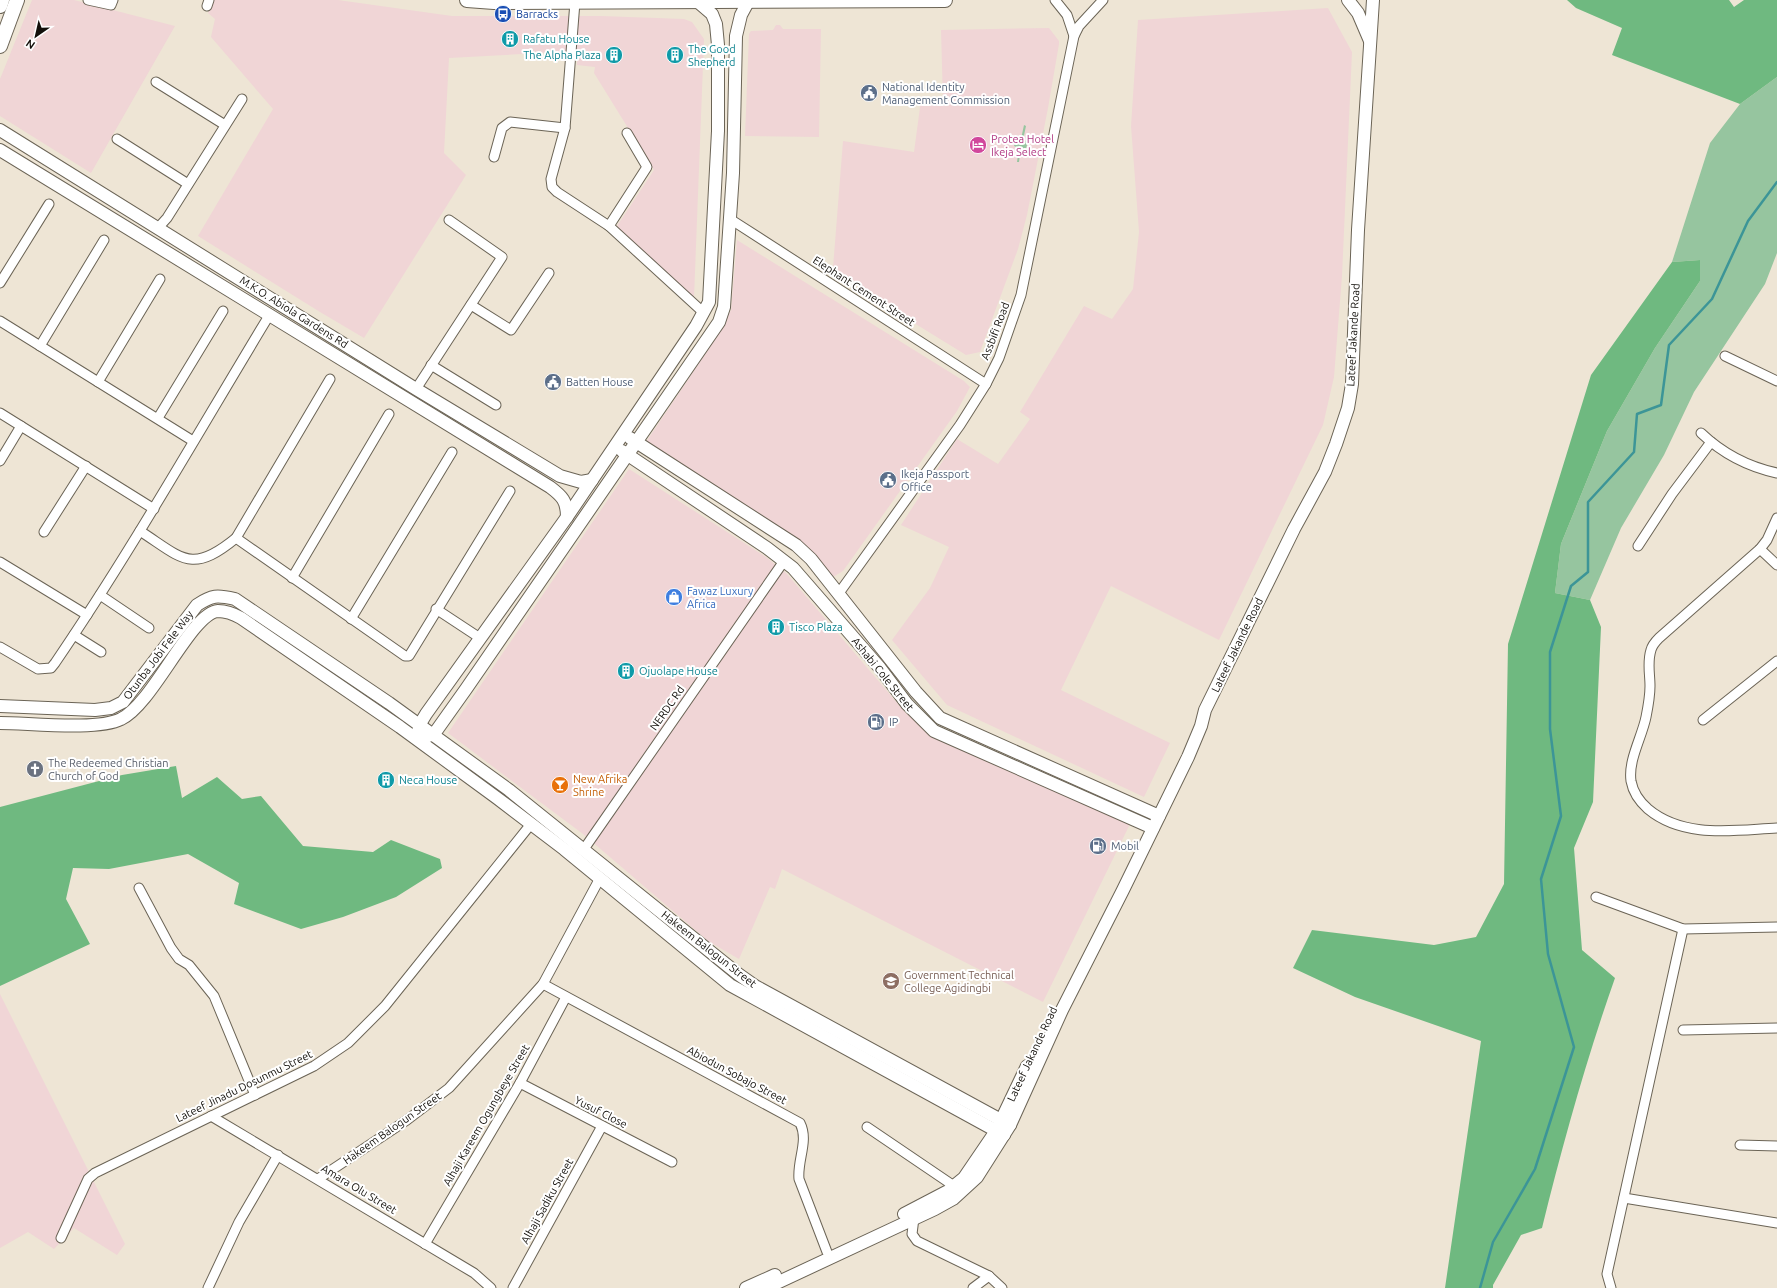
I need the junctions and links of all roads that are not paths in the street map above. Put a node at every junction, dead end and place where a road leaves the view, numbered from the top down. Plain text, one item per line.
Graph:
1 (2, 0) edge
2 (17, 0) edge
3 (88, 0) edge
4 (113, 0) edge
5 (467, 0) edge
6 (910, 0) edge
7 (945, 0) edge
8 (1055, 0) edge
9 (1103, 0) edge
10 (1348, 0) edge
11 (575, 2) junction
12 (698, 2) junction
13 (748, 2) junction
14 (1374, 2) edge
15 (0, 6) edge
16 (1074, 36) junction
17 (1370, 42) junction
18 (0, 46) edge
19 (719, 68) junction
20 (734, 68) junction
21 (156, 82) dead end
22 (242, 99) dead end
23 (225, 125) junction
24 (565, 128) junction
25 (0, 130) edge
26 (627, 133) dead end
27 (117, 139) dead end
28 (0, 150) edge
29 (494, 157) dead end
30 (188, 184) junction
31 (49, 204) dead end
32 (730, 219) junction
33 (449, 220) dead end
34 (609, 226) junction
35 (158, 228) junction
36 (104, 240) dead end
37 (550, 273) dead end
38 (160, 279) dead end
39 (0, 282) edge
40 (470, 305) junction
41 (223, 311) dead end
42 (704, 313) junction
43 (270, 314) junction
44 (0, 321) edge
45 (339, 340) junction
46 (40, 346) junction
47 (331, 352) junction
48 (1725, 356) dead end
49 (431, 365) junction
50 (330, 379) dead end
51 (1777, 381) edge
52 (98, 382) junction
53 (986, 384) junction
54 (416, 389) junction
55 (496, 405) dead end
56 (0, 413) edge
57 (389, 414) dead end
58 (158, 418) junction
59 (21, 426) junction
60 (623, 433) junction
61 (1701, 433) dead end
62 (193, 441) junction
63 (636, 442) junction
64 (1711, 442) junction
65 (614, 446) junction
66 (452, 452) dead end
67 (628, 455) junction
68 (0, 461) edge
69 (86, 466) junction
70 (680, 470) junction
71 (1777, 473) edge
72 (592, 480) junction
73 (671, 483) junction
74 (510, 491) dead end
75 (154, 509) junction
76 (567, 517) junction
77 (1777, 518) edge
78 (140, 531) junction
79 (44, 532) dead end
80 (236, 538) junction
81 (1638, 546) dead end
82 (1760, 549) junction
83 (784, 561) junction
84 (0, 562) edge
85 (1777, 565) edge
86 (292, 578) junction
87 (839, 593) junction
88 (100, 595) junction
89 (436, 609) junction
90 (87, 615) junction
91 (351, 619) junction
92 (149, 628) dead end
93 (74, 636) junction
94 (480, 638) junction
95 (0, 647) edge
96 (101, 652) dead end
97 (1777, 661) edge
98 (151, 664) junction
99 (163, 672) junction
100 (451, 679) junction
101 (466, 689) junction
102 (0, 706) edge
103 (1703, 720) dead end
104 (0, 723) edge
105 (420, 724) junction
106 (434, 734) junction
107 (417, 739) junction
108 (1109, 794) junction
109 (1102, 807) junction
110 (1155, 814) junction
111 (531, 824) junction
112 (1149, 827) junction
113 (1777, 828) edge
114 (584, 849) junction
115 (600, 878) junction
116 (139, 888) dead end
117 (1596, 897) dead end
118 (662, 914) junction
119 (653, 923) junction
120 (1777, 927) edge
121 (1683, 929) junction
122 (543, 984) junction
123 (566, 997) junction
124 (1777, 1028) edge
125 (1683, 1030) dead end
126 (893, 1068) junction
127 (520, 1083) junction
128 (255, 1095) junction
129 (211, 1116) junction
130 (602, 1126) junction
131 (867, 1127) dead end
132 (1003, 1128) junction
133 (1740, 1145) dead end
134 (1777, 1146) edge
135 (278, 1155) junction
136 (672, 1162) dead end
137 (318, 1179) junction
138 (954, 1186) junction
139 (1624, 1198) junction
140 (914, 1218) junction
141 (1777, 1223) edge
142 (61, 1238) dead end
143 (425, 1244) junction
144 (827, 1252) junction
145 (989, 1276) junction
146 (208, 1288) edge
147 (491, 1288) edge
148 (513, 1288) edge
149 (746, 1288) edge
150 (766, 1288) edge
151 (973, 1288) edge
152 (1002, 1288) edge
153 (1611, 1288) edge

1 - 15 main road
2 - 18 main road
3 - 4 street
5 - 11 main road
6 - 7 main road
6 - 13 main road
8 - 16 street
9 - 16 street
10 - 17 street
11 - 12 main road
11 - 24 street
12 - 13 main road
12 - 19 street
13 - 20 street
14 - 17 street, Lateef Jakande Road
16 - 53 street, Assbifi Road
17 - 110 street, Lateef Jakande Road
19 - 20 street
19 - 42 street
20 - 32 street
21 - 23 street
22 - 23 street
23 - 30 street
24 - 29 street
24 - 34 street
25 - 35 street, M.K.O. Abiola Gardens Rd
26 - 34 street
27 - 30 street
28 - 43 street, M.K.O. Abiola Gardens Rd
30 - 35 street
31 - 39 street
32 - 53 street, Elephant Cement Street
32 - 63 street
33 - 40 street
34 - 42 street
35 - 45 street, M.K.O. Abiola Gardens Rd
36 - 46 street
37 - 40 street
38 - 52 street
40 - 49 street
41 - 58 street
42 - 60 street
43 - 47 street, M.K.O. Abiola Gardens Rd
43 - 62 street
44 - 46 street
45 - 47 street
45 - 54 street, M.K.O. Abiola Gardens Rd
46 - 52 street
47 - 76 street, M.K.O. Abiola Gardens Rd
48 - 51 street
49 - 54 street
49 - 55 street
50 - 80 street
52 - 58 street
53 - 87 street, Assbifi Road
54 - 72 street, M.K.O. Abiola Gardens Rd
56 - 59 street
57 - 86 street
58 - 62 street
59 - 68 street
59 - 69 street
60 - 63 street, Ashabi Cole Street
60 - 65 street
61 - 64 street
62 - 75 street
63 - 67 street
63 - 70 street, Ashabi Cole Street
64 - 71 street
64 - 81 street
65 - 67 street, Ashabi Cole Street
65 - 72 street
66 - 91 street
67 - 73 street, Ashabi Cole Street
67 - 101 street
69 - 75 street
69 - 79 street
70 - 73 street
70 - 87 street, Ashabi Cole Street
72 - 76 street
73 - 83 street, Ashabi Cole Street
74 - 89 street
75 - 78 street
76 - 94 street
77 - 82 street
78 - 80 street
78 - 88 street
80 - 86 street
82 - 85 street
82 - 113 street
83 - 109 street, Ashabi Cole Street
83 - 114 street, NERDC Rd
84 - 90 street
86 - 91 street
87 - 108 street, Ashabi Cole Street
88 - 90 street
88 - 92 street
89 - 91 street
89 - 94 street
90 - 93 street
93 - 95 street
93 - 96 street
94 - 100 street
97 - 103 street
98 - 99 street
98 - 102 street, Otunba Jobi Fele Way
98 - 105 street, Otunba Jobi Fele Way
99 - 104 street, Otunba Jobi Fele Way
99 - 107 street, Otunba Jobi Fele Way
100 - 101 street
100 - 105 street
101 - 106 street
105 - 106 street, Otunba Jobi Fele Way
105 - 107 street
106 - 107 street
106 - 114 street, Hakeem Balogun Street
107 - 111 street, Hakeem Balogun Street
108 - 109 street
108 - 110 street, Ashabi Cole Street
109 - 112 street, Ashabi Cole Street
110 - 112 street, Lateef Jakande Road
111 - 115 street, Hakeem Balogun Street
111 - 128 street, Lateef Jinadu Dosunmu Street
112 - 132 street, Lateef Jakande Road
114 - 118 street, Hakeem Balogun Street
115 - 119 street, Hakeem Balogun Street
115 - 122 street, Hakeem Balogun Street
116 - 128 street
117 - 121 street
118 - 119 street
118 - 126 street, Hakeem Balogun Street
119 - 126 street, Hakeem Balogun Street
120 - 121 street
121 - 139 street
122 - 123 street, Abiodun Sobajo Street
122 - 137 street, Hakeem Balogun Street
123 - 127 street, Alhaji Kareem Ogungbeye Street
123 - 144 street, Abiodun Sobajo Street
124 - 125 street
126 - 132 street, Hakeem Balogun Street
127 - 130 street, Yusuf Close
127 - 143 street, Alhaji Kareem Ogungbeye Street
128 - 129 street, Lateef Jinadu Dosunmu Street
129 - 135 street, Amara Olu Street
129 - 142 street, Lateef Jinadu Dosunmu Street
130 - 136 street, Yusuf Close
130 - 148 street, Alhaji Sadiku Street
131 - 138 street
132 - 138 street, Lateef Jakande Road
132 - 140 street, Lateef Jakande Road
133 - 134 street
135 - 137 street, Amara Olu Street
135 - 146 street
137 - 143 street, Amara Olu Street
138 - 144 street, Lateef Jakande Road
139 - 141 street
139 - 153 street
140 - 145 street
140 - 150 street, Lateef Jakande Road
143 - 147 street, Amara Olu Street
144 - 149 street, Lateef Jakande Road
145 - 151 street
145 - 152 street

